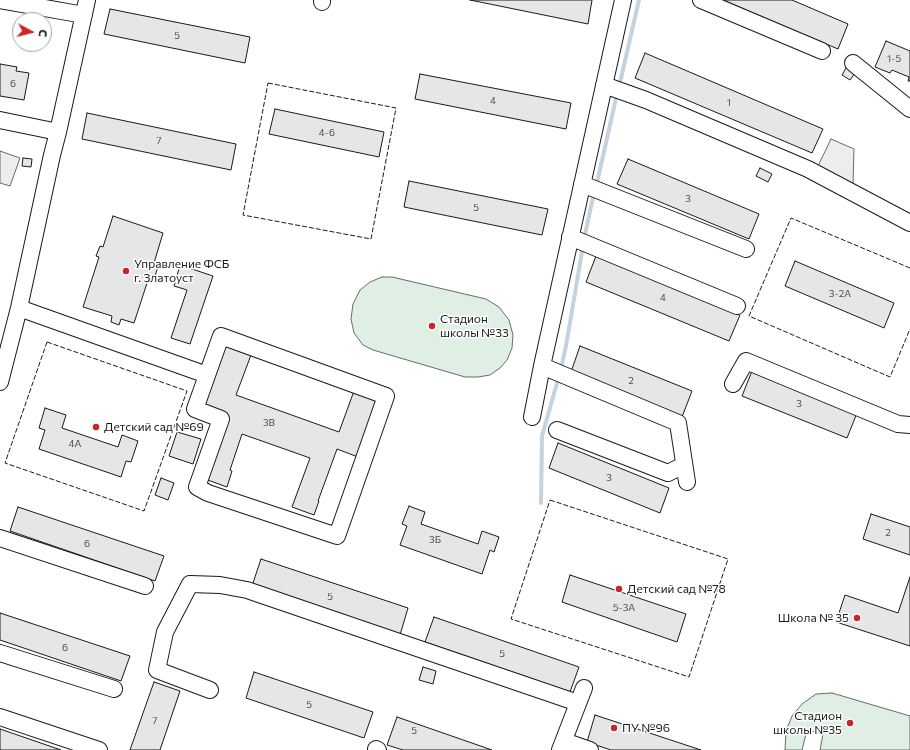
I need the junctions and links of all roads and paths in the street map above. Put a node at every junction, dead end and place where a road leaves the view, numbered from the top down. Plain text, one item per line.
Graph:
1 (0, 0) edge
2 (623, 0) edge
3 (702, 0) edge
4 (85, 7) edge
5 (822, 51) dead end
6 (854, 63) dead end
7 (604, 85) junction
8 (910, 109) edge
9 (0, 120) edge
10 (58, 132) junction
11 (582, 184) junction
12 (910, 223) edge
13 (570, 237) junction
14 (746, 249) dead end
15 (737, 306) dead end
16 (19, 308) junction
17 (542, 366) junction
18 (207, 375) junction
19 (0, 382) edge
20 (733, 384) dead end
21 (532, 417) dead end
22 (910, 425) edge
23 (557, 430) dead end
24 (684, 465) junction
25 (687, 482) dead end
26 (0, 538) edge
27 (145, 586) dead end
28 (0, 653) edge
29 (114, 689) dead end
30 (210, 690) dead end
31 (0, 717) edge
32 (562, 746) edge
33 (99, 750) edge
34 (590, 750) edge

1 - 4 street
2 - 7 street
3 - 5 street
4 - 10 street
6 - 8 street
7 - 11 street
7 - 12 street
9 - 10 street
10 - 16 street
11 - 13 street
11 - 14 street
13 - 15 street
13 - 17 street
16 - 18 street
16 - 19 street
17 - 21 street
17 - 24 street
18 - 18 street
20 - 22 street
23 - 24 street
24 - 25 street
26 - 27 street
28 - 29 street
30 - 32 street
31 - 33 street
32 - 34 street

